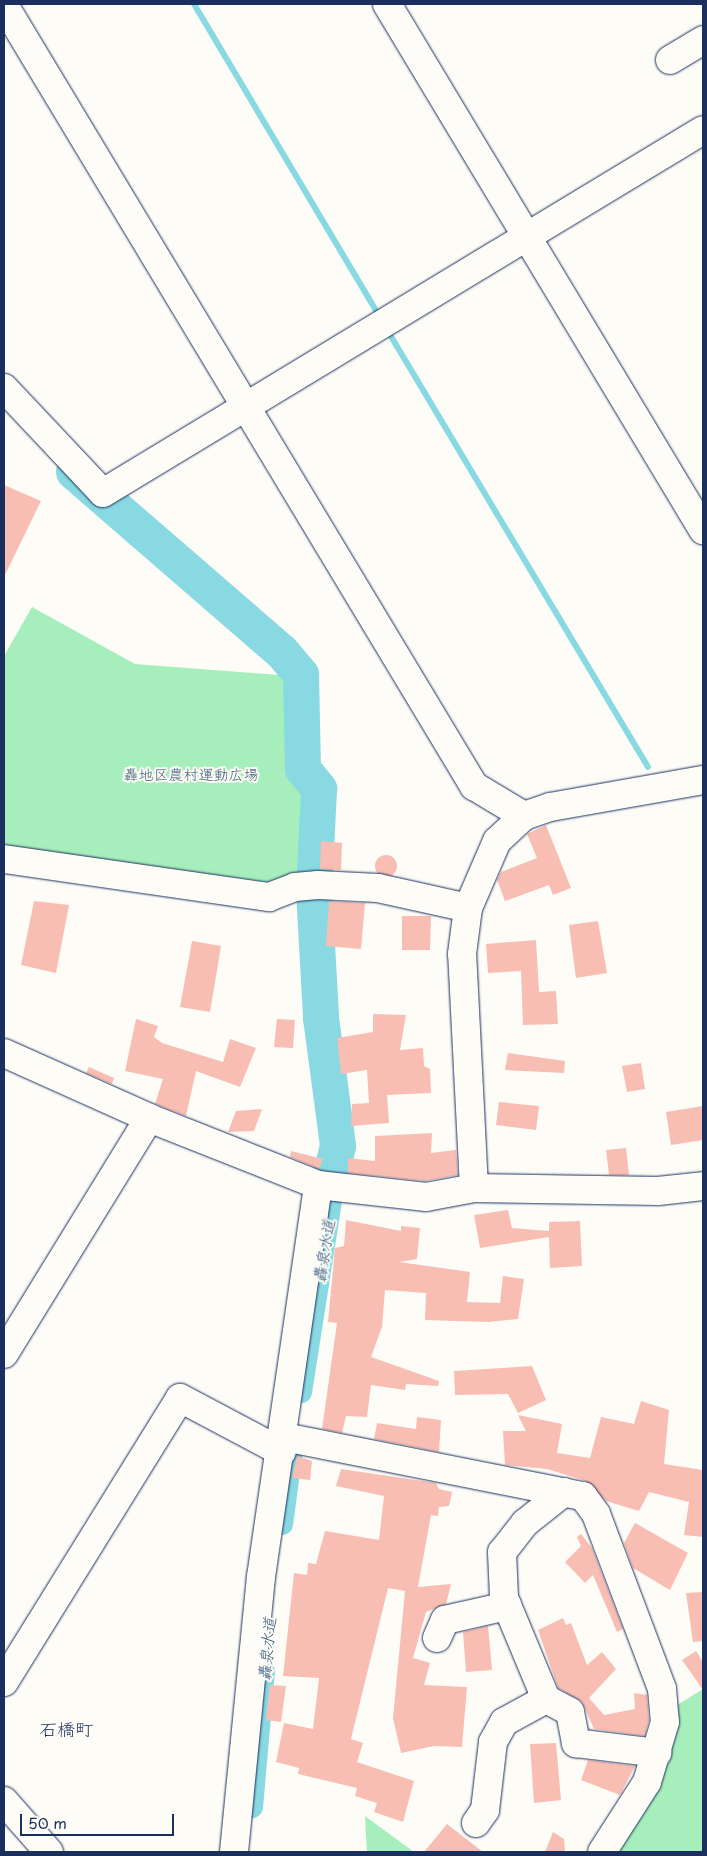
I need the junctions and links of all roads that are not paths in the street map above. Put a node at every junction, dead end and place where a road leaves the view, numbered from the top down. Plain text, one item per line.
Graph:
1 (386, 4) edge
2 (4, 5) edge
3 (703, 40) edge
4 (670, 60) dead end
5 (703, 130) edge
6 (526, 237) junction
7 (4, 388) edge
8 (247, 407) junction
9 (703, 530) edge
10 (703, 780) edge
11 (524, 816) junction
12 (4, 859) edge
13 (468, 908) junction
14 (4, 1053) edge
15 (149, 1118) junction
16 (318, 1185) junction
17 (703, 1186) edge
18 (474, 1188) junction
19 (4, 1354) edge
20 (283, 1445) junction
21 (564, 1492) junction
22 (507, 1606) junction
23 (438, 1638) dead end
24 (4, 1682) edge
25 (546, 1699) junction
26 (657, 1753) junction
27 (4, 1801) edge
28 (476, 1823) dead end
29 (49, 1852) edge
30 (234, 1852) edge
31 (602, 1852) edge

1 - 6 street
2 - 8 street
3 - 4 street
5 - 6 street
6 - 8 street
6 - 9 street
7 - 8 street
8 - 11 street
10 - 11 street
11 - 13 street
12 - 13 street
13 - 18 street
14 - 15 street
15 - 16 street
15 - 19 street
16 - 18 street
16 - 20 street
17 - 18 street
20 - 21 street
20 - 24 street
20 - 30 street
21 - 22 street
21 - 26 street
22 - 23 street
22 - 25 street
25 - 26 street
25 - 28 street
26 - 31 street
27 - 29 street

